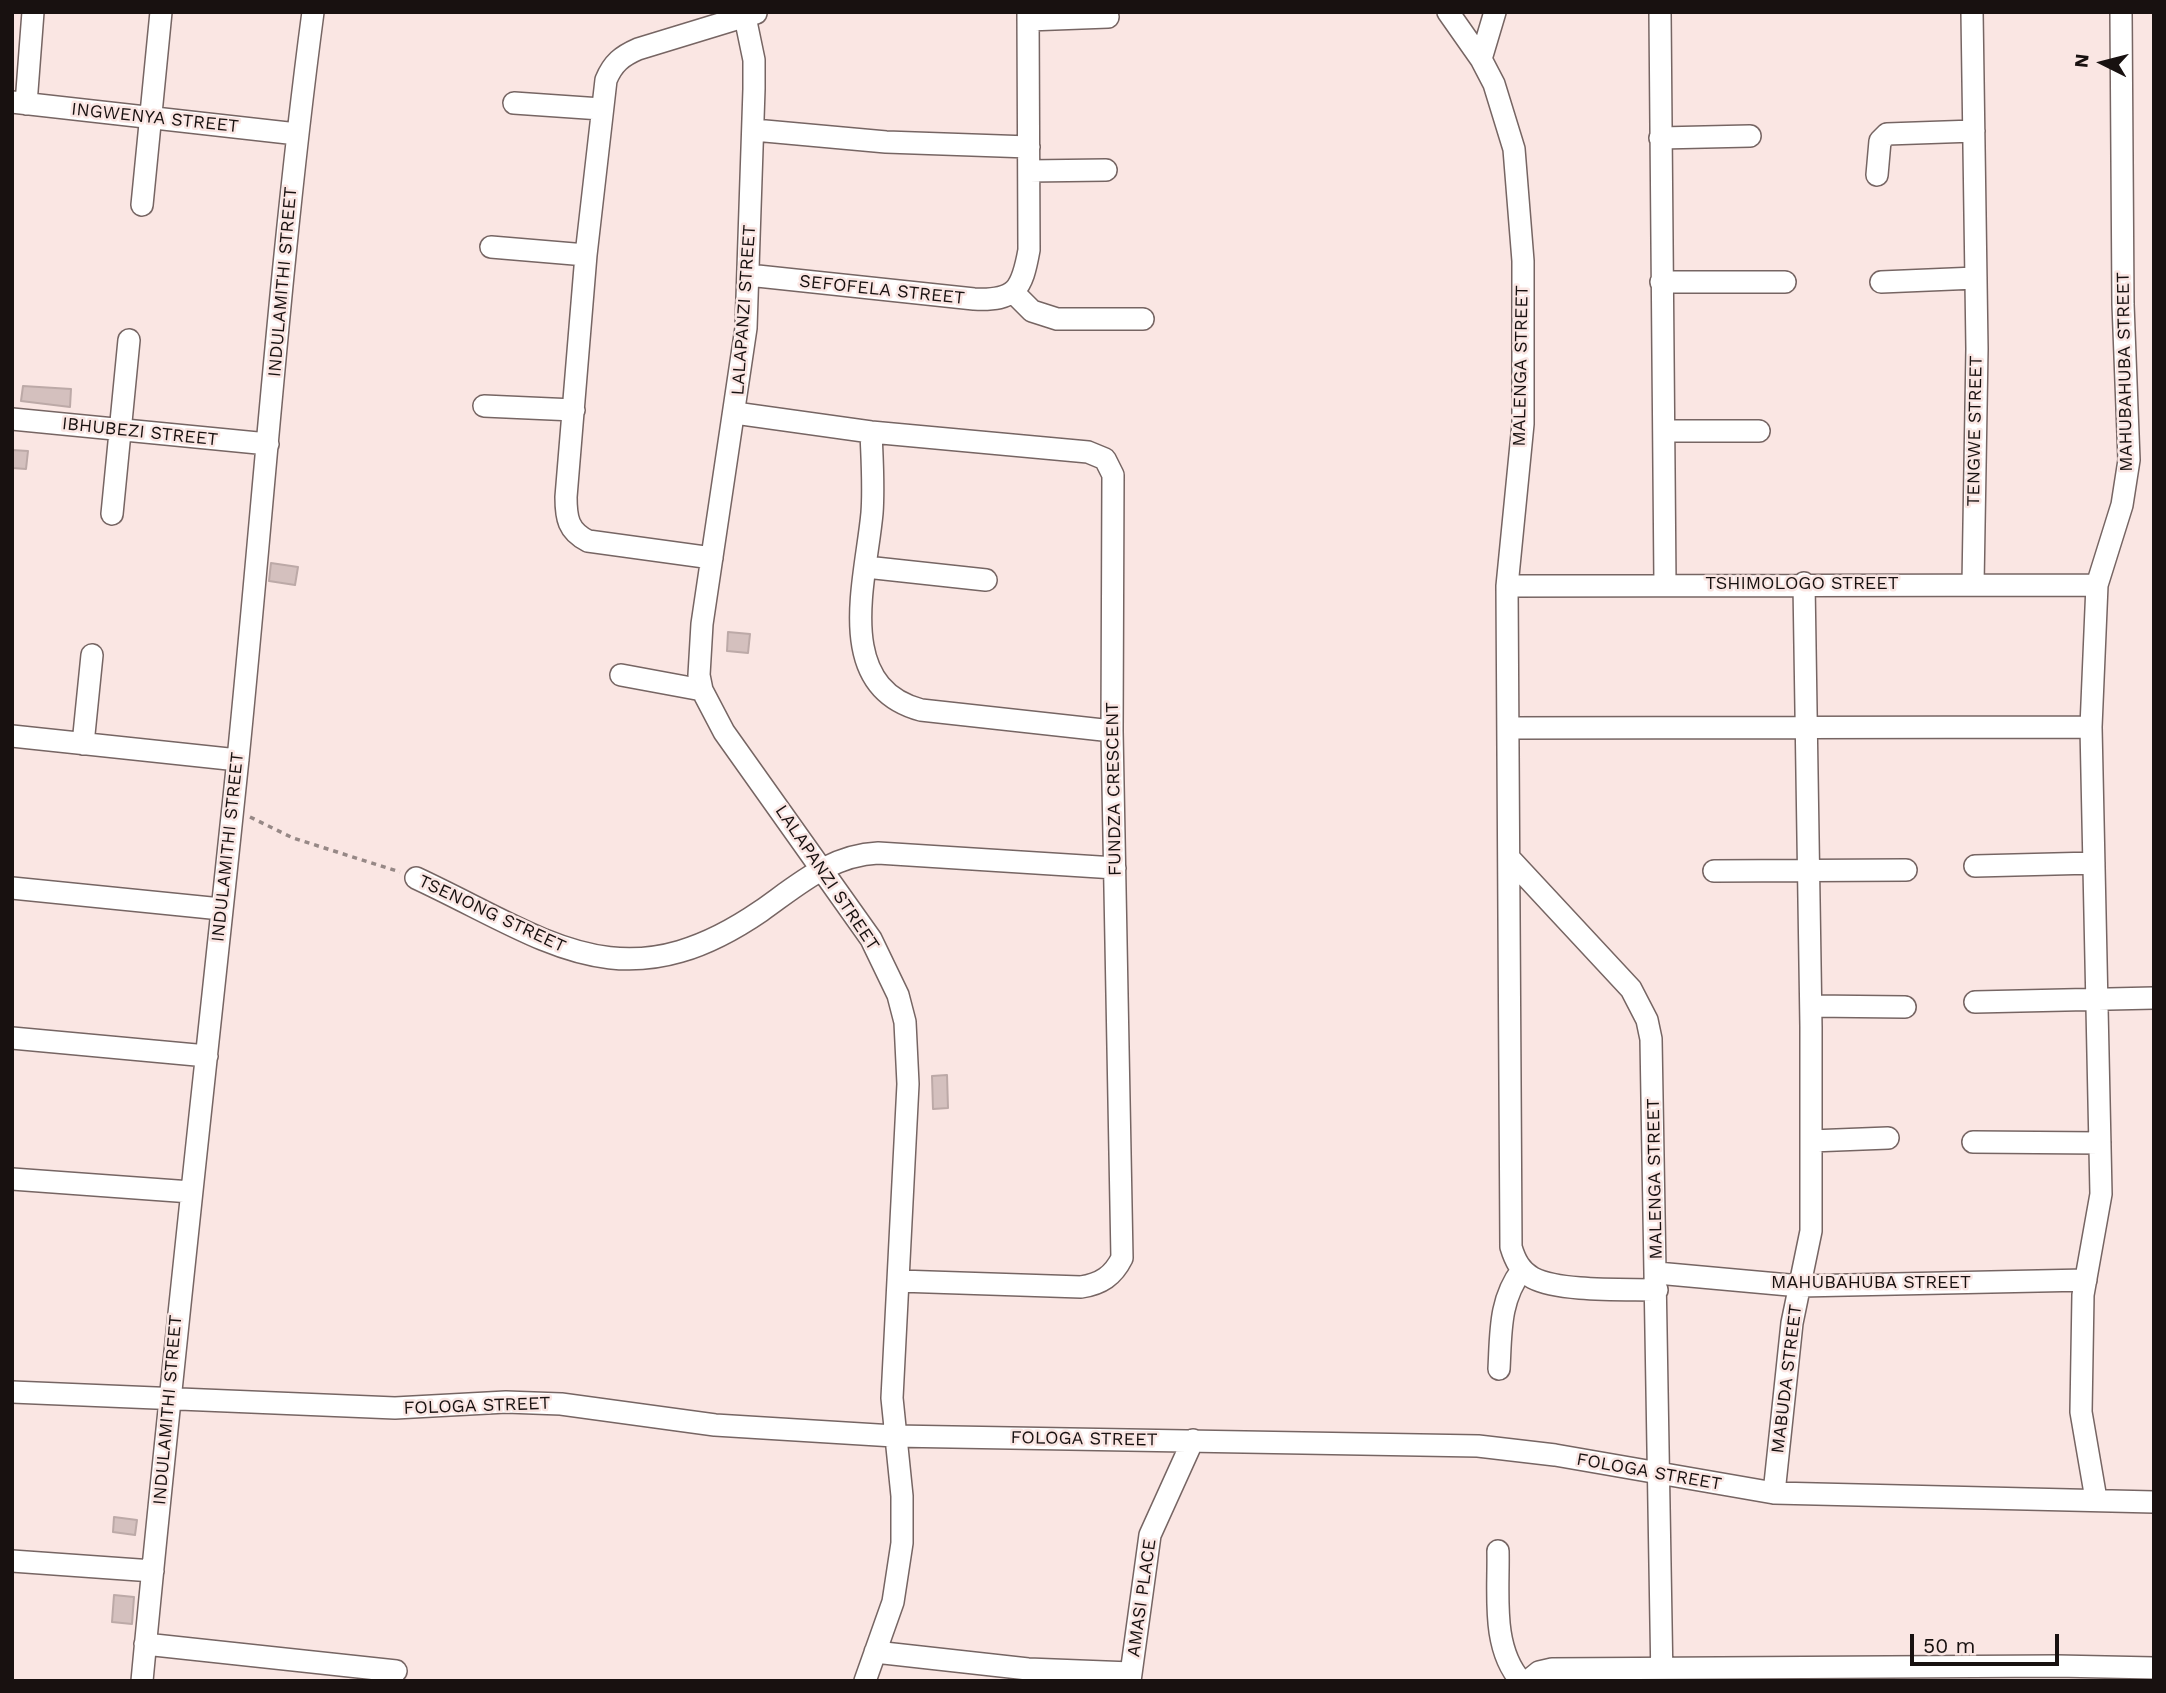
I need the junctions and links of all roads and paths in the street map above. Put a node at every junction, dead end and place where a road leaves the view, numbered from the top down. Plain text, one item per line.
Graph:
1 (33, 12) edge
2 (161, 12) edge
3 (313, 12) edge
4 (1448, 12) edge
5 (1495, 12) edge
6 (1660, 12) edge
7 (1972, 12) edge
8 (2121, 12) edge
9 (749, 14) edge
10 (1028, 16) edge
11 (1108, 17) dead end
12 (1481, 59) junction
13 (19, 103) edge
14 (514, 103) dead end
15 (601, 109) junction
16 (152, 119) junction
17 (754, 130) junction
18 (1974, 131) junction
19 (297, 134) junction
20 (1750, 136) dead end
21 (1660, 138) junction
22 (1029, 146) junction
23 (1106, 170) dead end
24 (1029, 171) junction
25 (1877, 175) dead end
26 (142, 205) dead end
27 (491, 247) dead end
28 (586, 256) junction
29 (748, 275) junction
30 (1976, 278) junction
31 (1661, 282) junction
32 (1785, 282) dead end
33 (1881, 282) dead end
34 (1014, 293) junction
35 (1143, 319) dead end
36 (129, 340) dead end
37 (484, 406) dead end
38 (574, 410) junction
39 (735, 413) junction
40 (12, 419) edge
41 (120, 430) junction
42 (1664, 431) junction
43 (1759, 431) dead end
44 (871, 432) junction
45 (268, 444) junction
46 (112, 514) dead end
47 (712, 558) junction
48 (866, 567) junction
49 (986, 580) dead end
50 (1665, 583) junction
51 (1804, 583) junction
52 (1973, 584) junction
53 (2097, 584) junction
54 (1507, 586) junction
55 (92, 655) dead end
56 (621, 675) dead end
57 (702, 690) junction
58 (2091, 727) junction
59 (1510, 728) junction
60 (1807, 728) junction
61 (1112, 731) junction
62 (12, 736) edge
63 (83, 744) junction
64 (238, 760) junction
65 (232, 808) junction
66 (1511, 860) junction
67 (2094, 863) junction
68 (1975, 866) dead end
69 (1115, 868) junction
70 (822, 869) junction
71 (1808, 869) junction
72 (1906, 870) dead end
73 (1714, 871) dead end
74 (416, 878) joint
75 (12, 888) edge
76 (221, 909) junction
77 (2098, 998) junction
78 (2154, 998) edge
79 (1975, 1002) dead end
80 (1811, 1006) junction
81 (1905, 1007) dead end
82 (12, 1038) edge
83 (206, 1056) junction
84 (1888, 1138) dead end
85 (1811, 1140) junction
86 (1973, 1142) dead end
87 (2100, 1143) junction
88 (12, 1179) edge
89 (191, 1192) junction
90 (1522, 1270) junction
91 (2086, 1280) junction
92 (899, 1281) junction
93 (1657, 1281) junction
94 (1800, 1286) junction
95 (1499, 1369) dead end
96 (12, 1392) edge
97 (167, 1400) junction
98 (894, 1436) junction
99 (1194, 1440) junction
100 (1658, 1474) junction
101 (1774, 1493) junction
102 (2096, 1499) junction
103 (2154, 1502) edge
104 (1498, 1551) dead end
105 (12, 1562) edge
106 (153, 1571) junction
107 (145, 1644) junction
108 (875, 1652) junction
109 (2154, 1668) edge
110 (396, 1671) dead end
111 (2057, 1673) edge
112 (1662, 1674) edge
113 (1797, 1674) edge
114 (1130, 1677) edge
115 (142, 1681) edge
116 (864, 1681) edge
117 (1521, 1681) edge
118 (1528, 1681) edge

1 - 13 street
2 - 16 street
3 - 19 street, INDULAMITHI STREET
4 - 12 street, MALENGA STREET
5 - 12 street
6 - 21 street
7 - 18 street, TENGWE STREET
8 - 53 street, MAHUBAHUBA STREET
9 - 15 street
9 - 17 street, LALAPANZI STREET
10 - 11 street
10 - 22 street
12 - 54 street, MALENGA STREET
13 - 16 street, INGWENYA STREET
14 - 15 street
15 - 28 street
16 - 19 street, INGWENYA STREET
16 - 26 street
17 - 22 street
17 - 29 street, LALAPANZI STREET
18 - 25 street
18 - 30 street, TENGWE STREET
19 - 45 street, INDULAMITHI STREET
20 - 21 street
21 - 31 street
22 - 24 street
23 - 24 street
24 - 34 street
27 - 28 street
28 - 38 street
29 - 34 street, SEFOFELA STREET
29 - 39 street, LALAPANZI STREET
30 - 33 street
30 - 52 street, TENGWE STREET
31 - 32 street
31 - 42 street
34 - 35 street
36 - 41 street
37 - 38 street
38 - 47 street
39 - 44 street, FUNDZA CRESCENT
39 - 47 street, LALAPANZI STREET
40 - 41 street, IBHUBEZI STREET
41 - 45 street, IBHUBEZI STREET
41 - 46 street
42 - 43 street
42 - 50 street
44 - 48 street
44 - 61 street, FUNDZA CRESCENT
45 - 64 street, INDULAMITHI STREET
47 - 57 street, LALAPANZI STREET
48 - 49 street
48 - 61 street
50 - 51 street, TSHIMOLOGO STREET
50 - 54 street, TSHIMOLOGO STREET
51 - 52 street, TSHIMOLOGO STREET
51 - 60 street, MABUDA STREET
52 - 53 street, TSHIMOLOGO STREET
53 - 58 street, MAHUBAHUBA STREET
54 - 59 street, MALENGA STREET
55 - 63 street
56 - 57 street
57 - 70 street, LALAPANZI STREET
58 - 60 street
58 - 67 street, MAHUBAHUBA STREET
59 - 60 street
59 - 66 street, MALENGA STREET
60 - 71 street, MABUDA STREET
61 - 69 street, FUNDZA CRESCENT
62 - 63 street
63 - 64 street
64 - 65 street, INDULAMITHI STREET
65 - 74 path, TSENONG STREET
65 - 76 street, INDULAMITHI STREET
66 - 90 street
66 - 93 street, MALENGA STREET
67 - 68 street
67 - 77 street, MAHUBAHUBA STREET
69 - 70 street, TSENONG STREET
69 - 92 street, FUNDZA CRESCENT
70 - 74 street, TSENONG STREET
70 - 92 street, LALAPANZI STREET
71 - 72 street
71 - 73 street
71 - 80 street, MABUDA STREET
75 - 76 street
76 - 83 street, INDULAMITHI STREET
77 - 78 street
77 - 79 street
77 - 87 street, MAHUBAHUBA STREET
80 - 81 street
80 - 85 street, MABUDA STREET
82 - 83 street
83 - 89 street, INDULAMITHI STREET
84 - 85 street
85 - 94 street, MABUDA STREET
86 - 87 street
87 - 91 street, MAHUBAHUBA STREET
88 - 89 street
89 - 97 street, INDULAMITHI STREET
90 - 93 street, MAHUBAHUBA STREET
90 - 95 street
91 - 94 street, MAHUBAHUBA STREET
91 - 102 street, MAHUBAHUBA STREET
92 - 98 street, LALAPANZI STREET
93 - 94 street, MAHUBAHUBA STREET
93 - 100 street, MALENGA STREET
94 - 101 street, MABUDA STREET
96 - 97 street, FOLOGA STREET
97 - 98 street, FOLOGA STREET
97 - 106 street, INDULAMITHI STREET
98 - 99 street, FOLOGA STREET
98 - 108 street, LALAPANZI STREET
99 - 100 street, FOLOGA STREET
99 - 114 street, AMASI PLACE
100 - 101 street, FOLOGA STREET
100 - 112 street, MALENGA STREET
101 - 102 street, FOLOGA STREET
102 - 103 street, FOLOGA STREET
104 - 117 street
105 - 106 street
106 - 107 street, INDULAMITHI STREET
107 - 110 street
107 - 115 street, INDULAMITHI STREET
108 - 114 street
108 - 116 street, LALAPANZI STREET
109 - 111 street
111 - 113 street
112 - 113 street
112 - 118 street

